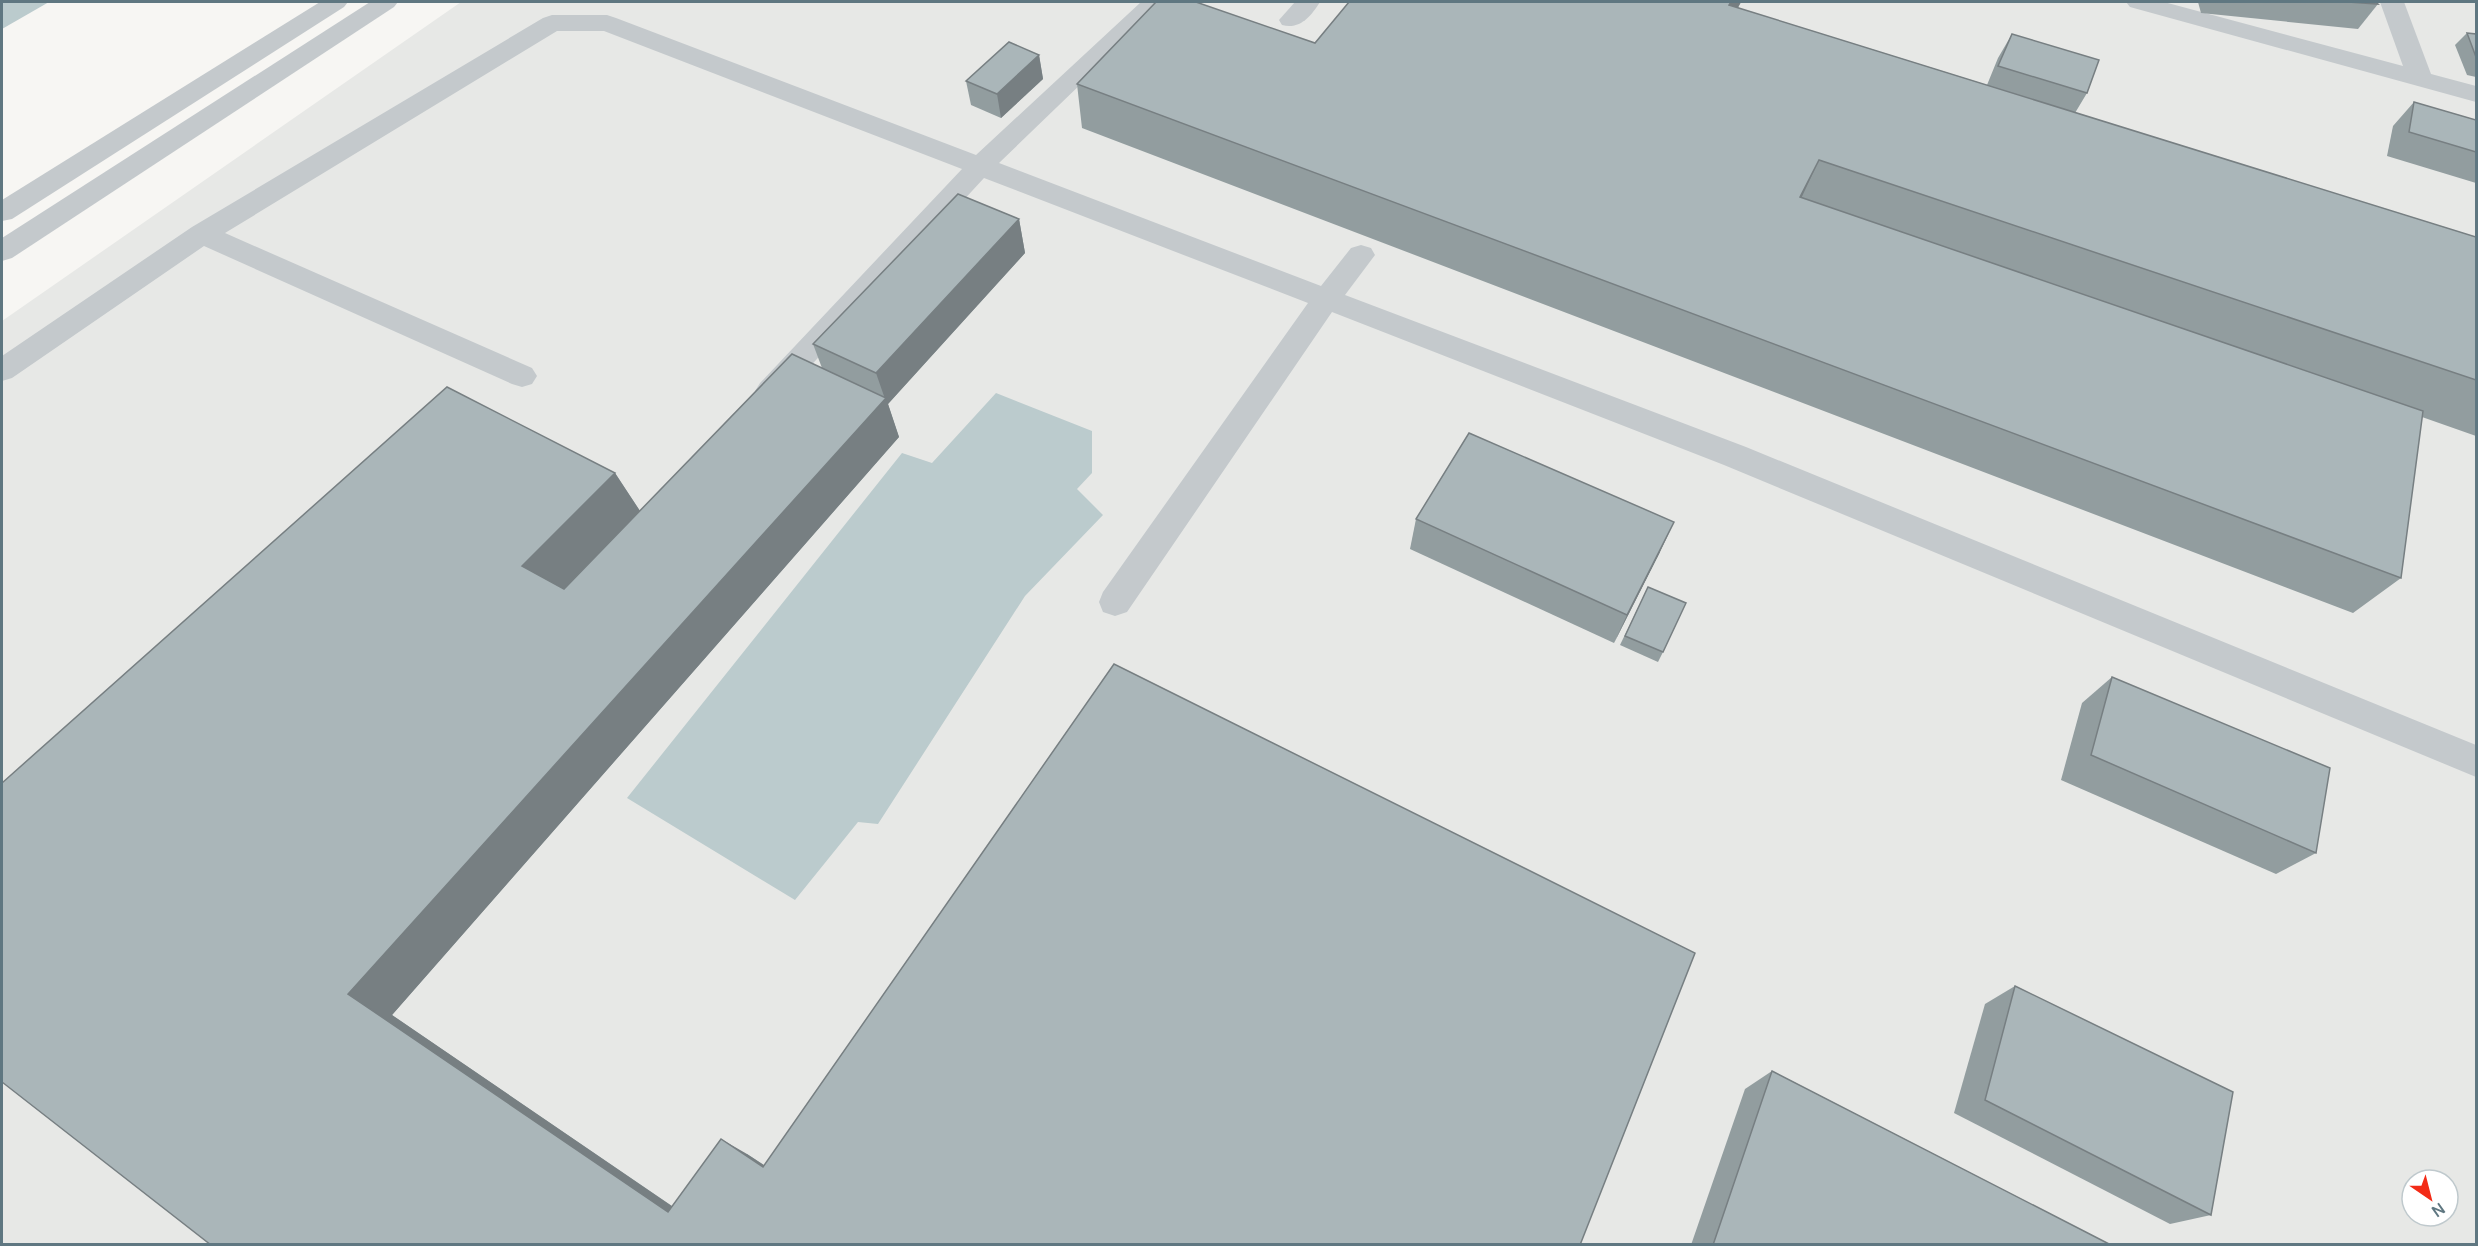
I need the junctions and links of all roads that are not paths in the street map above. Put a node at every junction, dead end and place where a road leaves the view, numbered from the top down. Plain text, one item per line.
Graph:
1 (336, 2) edge
2 (386, 2) edge
3 (1154, 2) edge
4 (1308, 2) edge
5 (2138, 2) edge
6 (2392, 2) edge
7 (1291, 20) dead end
8 (2420, 78) junction
9 (2476, 94) edge
10 (980, 166) junction
11 (2, 212) edge
12 (202, 234) junction
13 (2, 251) edge
14 (1361, 255) dead end
15 (1326, 299) junction
16 (2, 370) edge
17 (522, 376) dead end
18 (753, 408) edge
19 (1115, 602) dead end
20 (2476, 761) edge

1 - 11 lane
2 - 13 lane
3 - 10 lane
4 - 7 lane
5 - 8 lane
6 - 8 lane
8 - 9 lane
10 - 12 lane
10 - 15 lane
10 - 18 lane
12 - 16 lane
12 - 17 lane
14 - 15 lane
15 - 19 lane
15 - 20 lane

